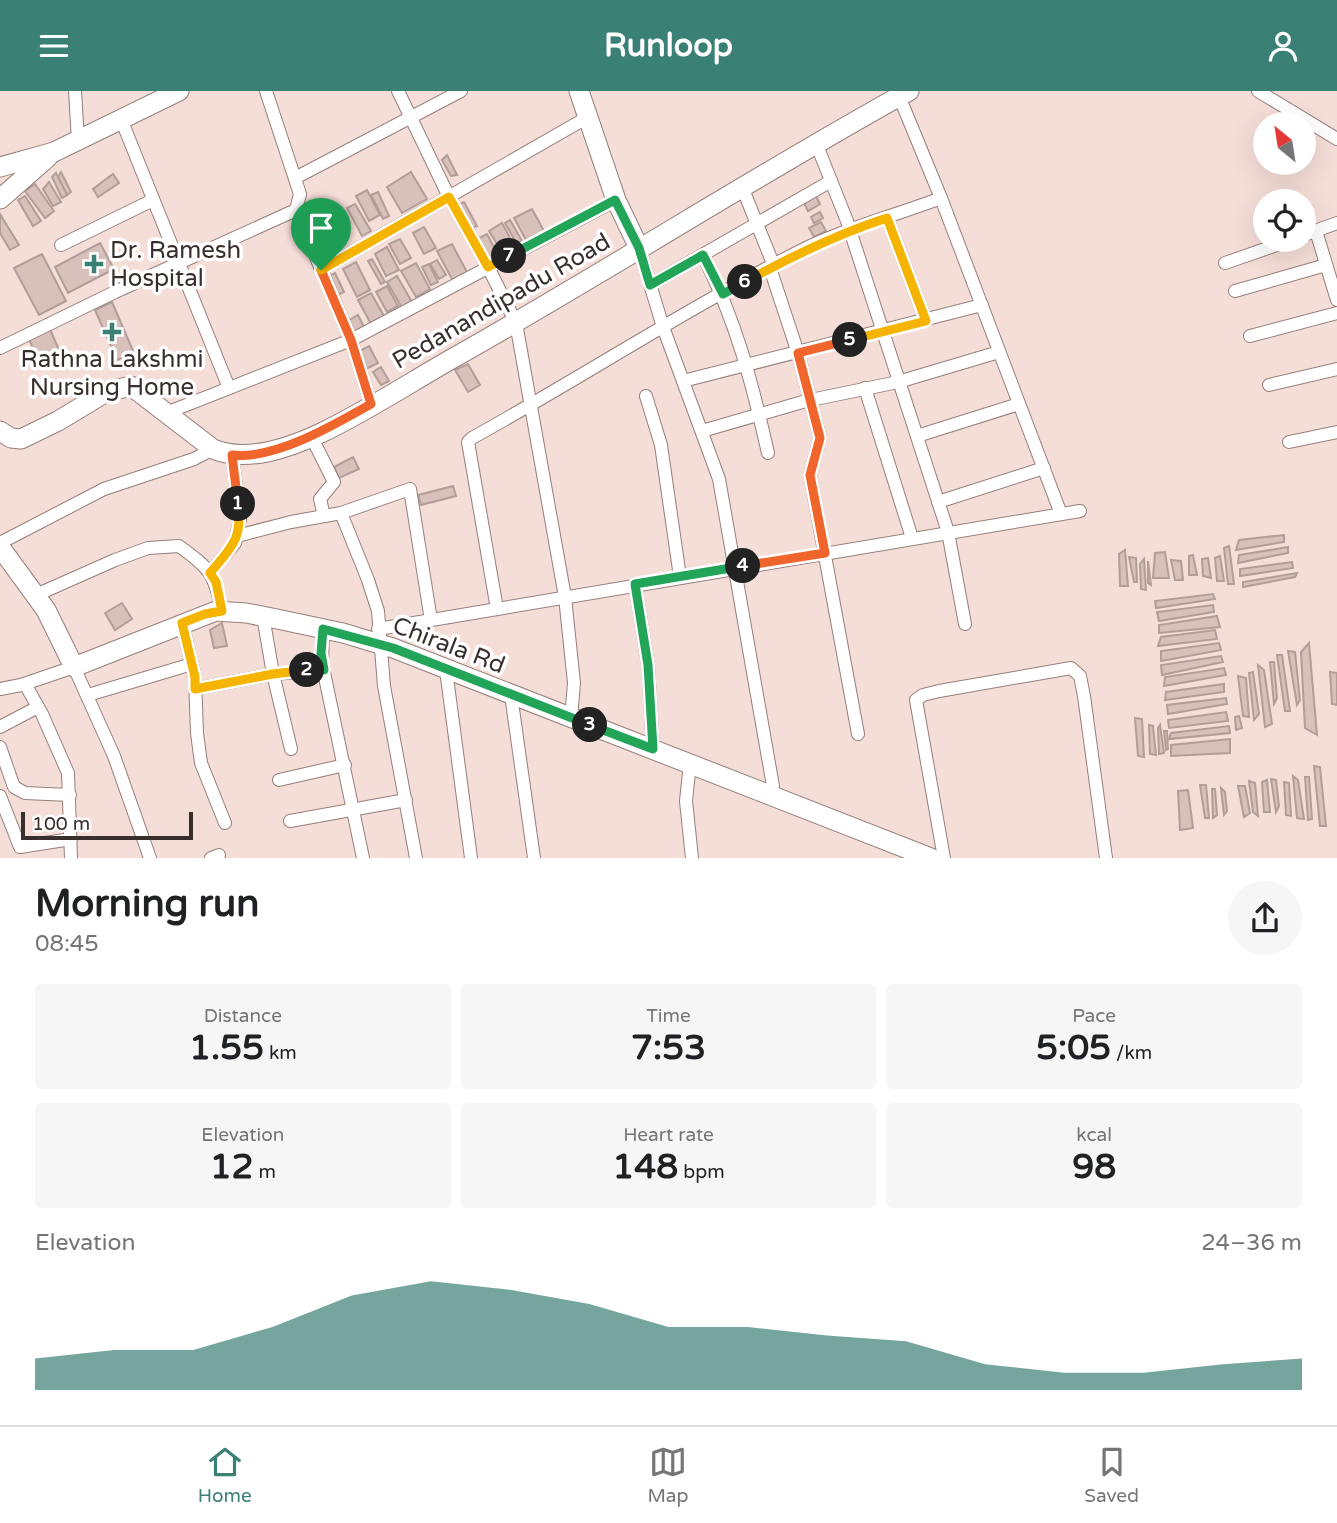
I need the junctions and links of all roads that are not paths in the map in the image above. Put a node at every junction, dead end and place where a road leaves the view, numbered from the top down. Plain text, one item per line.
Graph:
1 (75, 91) edge
2 (179, 91) edge
3 (266, 91) edge
4 (398, 91) edge
5 (461, 91) edge
6 (579, 91) edge
7 (1258, 91) edge
8 (904, 94) edge
9 (411, 117) junction
10 (588, 117) junction
11 (121, 119) junction
12 (1337, 139) edge
13 (78, 141) junction
14 (816, 142) junction
15 (54, 152) junction
16 (0, 167) edge
17 (295, 178) junction
18 (831, 181) junction
19 (741, 187) junction
20 (449, 197) junction
21 (941, 198) junction
22 (0, 199) edge
23 (615, 200) junction
24 (153, 201) junction
25 (296, 210) junction
26 (887, 218) junction
27 (758, 223) junction
28 (1337, 223) edge
29 (849, 230) junction
30 (1316, 231) edge
31 (61, 245) dead end
32 (1316, 245) edge
33 (639, 248) junction
34 (1257, 252) edge
35 (703, 255) junction
36 (178, 263) junction
37 (1225, 263) dead end
38 (1326, 265) junction
39 (488, 267) junction
40 (772, 267) junction
41 (321, 270) junction
42 (650, 285) junction
43 (1236, 291) dead end
44 (723, 294) junction
45 (1337, 300) edge
46 (982, 305) junction
47 (1337, 313) edge
48 (926, 321) junction
49 (516, 323) junction
50 (663, 327) junction
51 (882, 332) junction
52 (1250, 336) dead end
53 (351, 340) junction
54 (0, 348) edge
55 (999, 352) junction
56 (798, 353) junction
57 (747, 365) junction
58 (1337, 369) edge
59 (684, 381) junction
60 (898, 381) junction
61 (1269, 385) dead end
62 (229, 388) junction
63 (865, 388) junction
64 (646, 396) dead end
65 (811, 400) junction
66 (371, 404) junction
67 (1019, 404) junction
68 (531, 406) junction
69 (166, 413) junction
70 (759, 414) junction
71 (0, 431) edge
72 (702, 431) junction
73 (1337, 432) edge
74 (311, 436) junction
75 (917, 436) junction
76 (1289, 442) dead end
77 (223, 452) junction
78 (768, 453) dead end
79 (1044, 468) junction
80 (938, 502) junction
81 (1080, 511) dead end
82 (341, 513) junction
83 (1061, 514) junction
84 (324, 516) junction
85 (948, 533) junction
86 (237, 536) junction
87 (912, 538) junction
88 (0, 545) edge
89 (825, 553) junction
90 (734, 568) junction
91 (210, 573) junction
92 (680, 577) junction
93 (635, 584) junction
94 (36, 595) junction
95 (565, 597) junction
96 (497, 609) junction
97 (222, 611) junction
98 (263, 616) junction
99 (431, 620) junction
100 (182, 623) junction
101 (965, 624) dead end
102 (323, 629) junction
103 (379, 636) junction
104 (192, 664) junction
105 (74, 667) junction
106 (324, 670) junction
107 (446, 670) junction
108 (273, 674) junction
109 (26, 684) junction
110 (0, 689) edge
111 (195, 689) junction
112 (88, 695) junction
113 (511, 695) junction
114 (38, 706) junction
115 (571, 718) junction
116 (0, 727) edge
117 (858, 734) dead end
118 (0, 747) edge
119 (291, 749) dead end
120 (653, 749) junction
121 (690, 763) junction
122 (345, 765) junction
123 (279, 780) dead end
124 (14, 787) junction
125 (0, 794) edge
126 (70, 795) junction
127 (771, 795) junction
128 (405, 800) junction
129 (355, 810) junction
130 (290, 821) dead end
131 (225, 823) dead end
132 (71, 839) junction
133 (71, 858) edge
134 (150, 858) edge
135 (363, 858) edge
136 (416, 858) edge
137 (471, 858) edge
138 (534, 858) edge
139 (692, 858) edge
140 (931, 858) edge
141 (944, 858) edge
142 (1106, 858) edge

1 - 13 street
2 - 11 main road
3 - 17 street
4 - 9 street
5 - 9 street
6 - 10 main road
7 - 12 street
8 - 14 main road, Pedanandipadu Road
8 - 21 street
9 - 17 street
9 - 20 street
10 - 20 street
10 - 23 main road
11 - 13 main road
11 - 24 street
13 - 15 main road
14 - 18 street
14 - 19 main road, Pedanandipadu Road
15 - 16 main road
15 - 22 main road
17 - 25 street
18 - 27 street
18 - 29 street
19 - 27 street
19 - 33 main road, Pedanandipadu Road
20 - 39 street
20 - 41 street
21 - 26 street
21 - 46 street
23 - 33 main road
23 - 39 street
24 - 31 street
24 - 36 street
25 - 36 street
25 - 41 street
26 - 29 street
26 - 48 street
27 - 35 street
27 - 40 street
28 - 30 street
29 - 40 street
29 - 51 street
32 - 38 street
33 - 42 street
33 - 49 main road, Pedanandipadu Road
34 - 37 street
35 - 42 street
35 - 44 street
36 - 54 street
36 - 62 street
38 - 43 street
38 - 45 street
39 - 49 street
39 - 53 street
40 - 44 street
40 - 56 street
41 - 53 street
42 - 50 street
44 - 50 street
44 - 57 street
46 - 48 street
46 - 55 street
47 - 52 street
48 - 51 street
49 - 66 main road, Pedanandipadu Road
49 - 68 street
50 - 59 street
50 - 68 street
51 - 56 street
51 - 60 street
53 - 62 street
53 - 66 street
55 - 60 street
55 - 67 street
56 - 57 street
56 - 65 street
57 - 59 street
57 - 70 street
58 - 61 street
59 - 72 street
60 - 63 street
60 - 75 street
62 - 69 street
63 - 65 street
63 - 87 street
64 - 92 street
65 - 70 street
65 - 89 street
66 - 74 main road, Pedanandipadu Road
67 - 75 street
67 - 79 street
68 - 95 street
68 - 96 street
69 - 71 main road
69 - 77 main road
70 - 72 street
70 - 78 street
72 - 90 street
73 - 76 street
74 - 77 main road, Pedanandipadu Road
74 - 84 street
75 - 80 street
77 - 86 street
77 - 88 street
79 - 80 street
79 - 83 street
80 - 85 street
81 - 83 street
82 - 84 street
82 - 99 street
82 - 103 street
83 - 85 street
84 - 86 street
85 - 87 street
85 - 101 street
86 - 91 street
87 - 89 street
88 - 94 main road
89 - 90 street
89 - 117 street
90 - 92 street
90 - 127 street
91 - 94 street
91 - 97 street
92 - 93 street
93 - 95 street
93 - 120 street
94 - 105 main road
95 - 96 street
95 - 115 street
96 - 99 street
97 - 98 main road, Chirala Rd
97 - 100 main road, Chirala Rd
98 - 102 main road, Chirala Rd
98 - 108 street
99 - 103 street
100 - 104 street
100 - 105 main road, Chirala Rd
102 - 103 main road, Chirala Rd
102 - 106 street
103 - 107 main road, Chirala Rd
103 - 128 street
104 - 111 street
104 - 112 street
105 - 109 street
105 - 112 street
106 - 108 street
106 - 122 street
107 - 113 main road, Chirala Rd
107 - 137 street
108 - 111 street
108 - 119 street
109 - 110 street
109 - 114 street
111 - 131 street
112 - 134 street
113 - 115 main road, Chirala Rd
113 - 138 street
114 - 116 street
114 - 126 street
115 - 120 main road, Chirala Rd
118 - 124 street
120 - 121 main road, Chirala Rd
121 - 127 main road, Chirala Rd
121 - 139 street
122 - 123 street
122 - 129 street
124 - 125 street
124 - 126 street
125 - 132 street
126 - 132 street
127 - 140 main road, Chirala Rd
128 - 129 street
128 - 136 street
129 - 130 street
129 - 135 street
132 - 133 street
141 - 142 street

